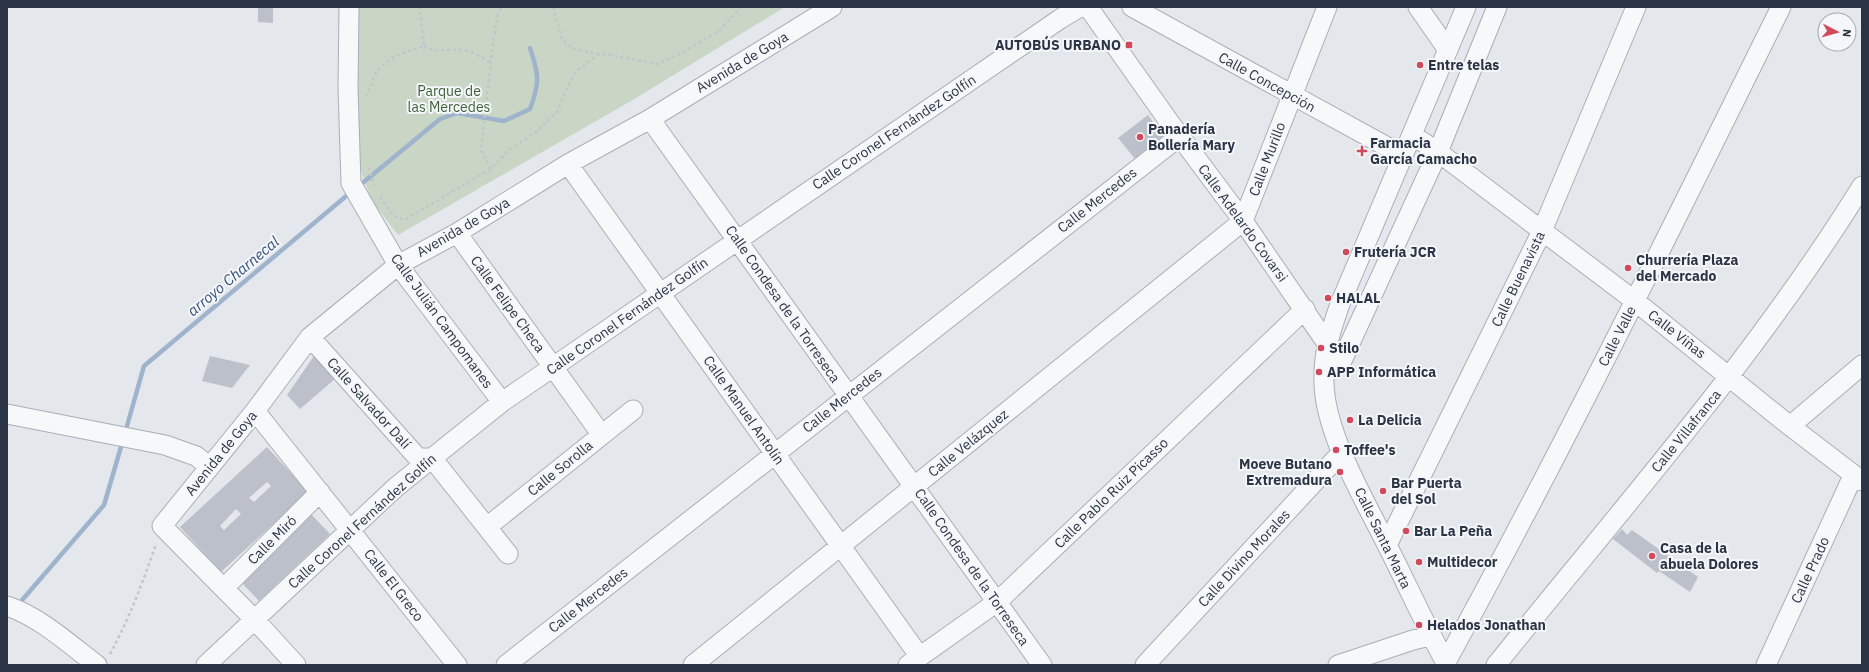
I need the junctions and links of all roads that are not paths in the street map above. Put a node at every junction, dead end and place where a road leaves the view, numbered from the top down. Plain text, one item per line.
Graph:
1 (349, 7) edge
2 (832, 7) edge
3 (1080, 7) edge
4 (1088, 7) edge
5 (1132, 7) edge
6 (1327, 7) edge
7 (1418, 7) edge
8 (1466, 7) edge
9 (1497, 7) edge
10 (1636, 7) edge
11 (1781, 7) edge
12 (1103, 15) edge
13 (1448, 50) junction
14 (1291, 96) junction
15 (650, 119) junction
16 (1412, 135) junction
17 (1180, 136) junction
18 (1438, 152) junction
19 (1402, 155) junction
20 (568, 164) junction
21 (1862, 186) edge
22 (1243, 221) junction
23 (1542, 231) junction
24 (457, 233) junction
25 (737, 240) junction
26 (398, 265) junction
27 (662, 293) junction
28 (1635, 301) junction
29 (1305, 309) junction
30 (310, 337) junction
31 (1326, 342) junction
32 (1340, 365) dead end
33 (1862, 365) edge
34 (554, 367) junction
35 (1730, 377) junction
36 (848, 396) junction
37 (502, 402) junction
38 (633, 410) dead end
39 (255, 411) junction
40 (7, 414) edge
41 (1790, 426) junction
42 (601, 434) junction
43 (1343, 451) junction
44 (774, 453) junction
45 (432, 458) junction
46 (210, 467) junction
47 (1860, 480) edge
48 (915, 485) junction
49 (320, 492) junction
50 (487, 527) junction
51 (350, 529) junction
52 (1387, 545) junction
53 (841, 546) junction
54 (508, 554) dead end
55 (224, 588) junction
56 (997, 602) junction
57 (7, 606) edge
58 (254, 619) junction
59 (1430, 636) junction
60 (914, 661) edge
61 (102, 662) edge
62 (1447, 663) edge
63 (206, 665) edge
64 (296, 665) edge
65 (457, 665) edge
66 (506, 665) edge
67 (693, 665) edge
68 (1042, 665) edge
69 (1145, 665) edge
70 (1338, 665) edge
71 (1496, 665) edge
72 (1766, 665) edge

1 - 26 street, Calle Julián Campomanes
2 - 15 street, Avenida de Goya
3 - 25 street, Calle Coronel Fernández Golfín
4 - 12 street, Calle Adelardo Covarsi
5 - 14 street, Calle Concepción
6 - 14 street, Calle Murillo
7 - 13 street
8 - 13 street, Calle Santa Marta
9 - 18 street
10 - 23 street, Calle Buenavista
11 - 28 street, Calle Valle
12 - 17 street, Calle Adelardo Covarsi
13 - 16 street, Calle Santa Marta
14 - 19 street, Calle Concepción
14 - 22 street, Calle Murillo
15 - 20 street, Avenida de Goya
15 - 25 street, Calle Condesa de la Torreseca
16 - 18 street, Calle Viñas
16 - 19 street, Calle Santa Marta
17 - 22 street, Calle Adelardo Covarsi
17 - 36 street, Calle Mercedes
18 - 23 street, Calle Viñas
18 - 32 street
19 - 31 street, Calle Santa Marta
20 - 24 street, Avenida de Goya
20 - 27 street, Calle Manuel Antolín
21 - 35 street, Calle Villafranca
22 - 29 street, Calle Adelardo Covarsi
22 - 48 street, Calle Velázquez
23 - 28 street, Calle Viñas
23 - 52 street, Calle Buenavista
24 - 26 street, Avenida de Goya
24 - 34 street, Calle Felipe Checa
25 - 27 street, Calle Coronel Fernández Golfín
25 - 36 street, Calle Condesa de la Torreseca
26 - 30 street, Avenida de Goya
26 - 37 street, Calle Julián Campomanes
27 - 34 street, Calle Coronel Fernández Golfín
27 - 44 street, Calle Manuel Antolín
28 - 35 street, Calle Viñas
28 - 62 street, Calle Valle
29 - 31 street, Calle Adelardo Covarsi
29 - 56 street, Calle Pablo Ruiz Picasso
30 - 39 street, Avenida de Goya
30 - 45 street, Calle Salvador Dalí
31 - 43 street, Calle Santa Marta
33 - 41 street
34 - 37 street, Calle Coronel Fernández Golfín
34 - 42 street, Calle Felipe Checa
35 - 41 street, Calle Viñas
35 - 71 street, Calle Villafranca
36 - 44 street, Calle Mercedes
36 - 48 street, Calle Condesa de la Torreseca
37 - 45 street, Calle Coronel Fernández Golfín
38 - 42 street, Calle Sorolla
39 - 46 street, Avenida de Goya
39 - 49 street, Calle El Greco
40 - 46 street
41 - 47 street, Calle Viñas
42 - 50 street, Calle Sorolla
43 - 52 street, Calle Santa Marta
43 - 69 street, Calle Divino Morales
44 - 53 street, Calle Manuel Antolín
44 - 66 street, Calle Mercedes
45 - 50 street
45 - 51 street, Calle Coronel Fernández Golfín
46 - 55 street, Avenida de Goya
47 - 72 street, Calle Prado
48 - 53 street, Calle Velázquez
48 - 56 street, Calle Condesa de la Torreseca
49 - 51 street, Calle El Greco
49 - 55 street, Calle Miró
50 - 54 street
51 - 58 street, Calle Coronel Fernández Golfín
51 - 65 street, Calle El Greco
52 - 59 street, Calle Santa Marta
53 - 60 street, Calle Manuel Antolín
53 - 67 street, Calle Velázquez
55 - 58 street
56 - 60 street, Calle Pablo Ruiz Picasso
56 - 68 street, Calle Condesa de la Torreseca
57 - 61 street
58 - 63 street, Calle Coronel Fernández Golfín
58 - 64 street
59 - 62 street, Calle Santa Marta
59 - 70 street

